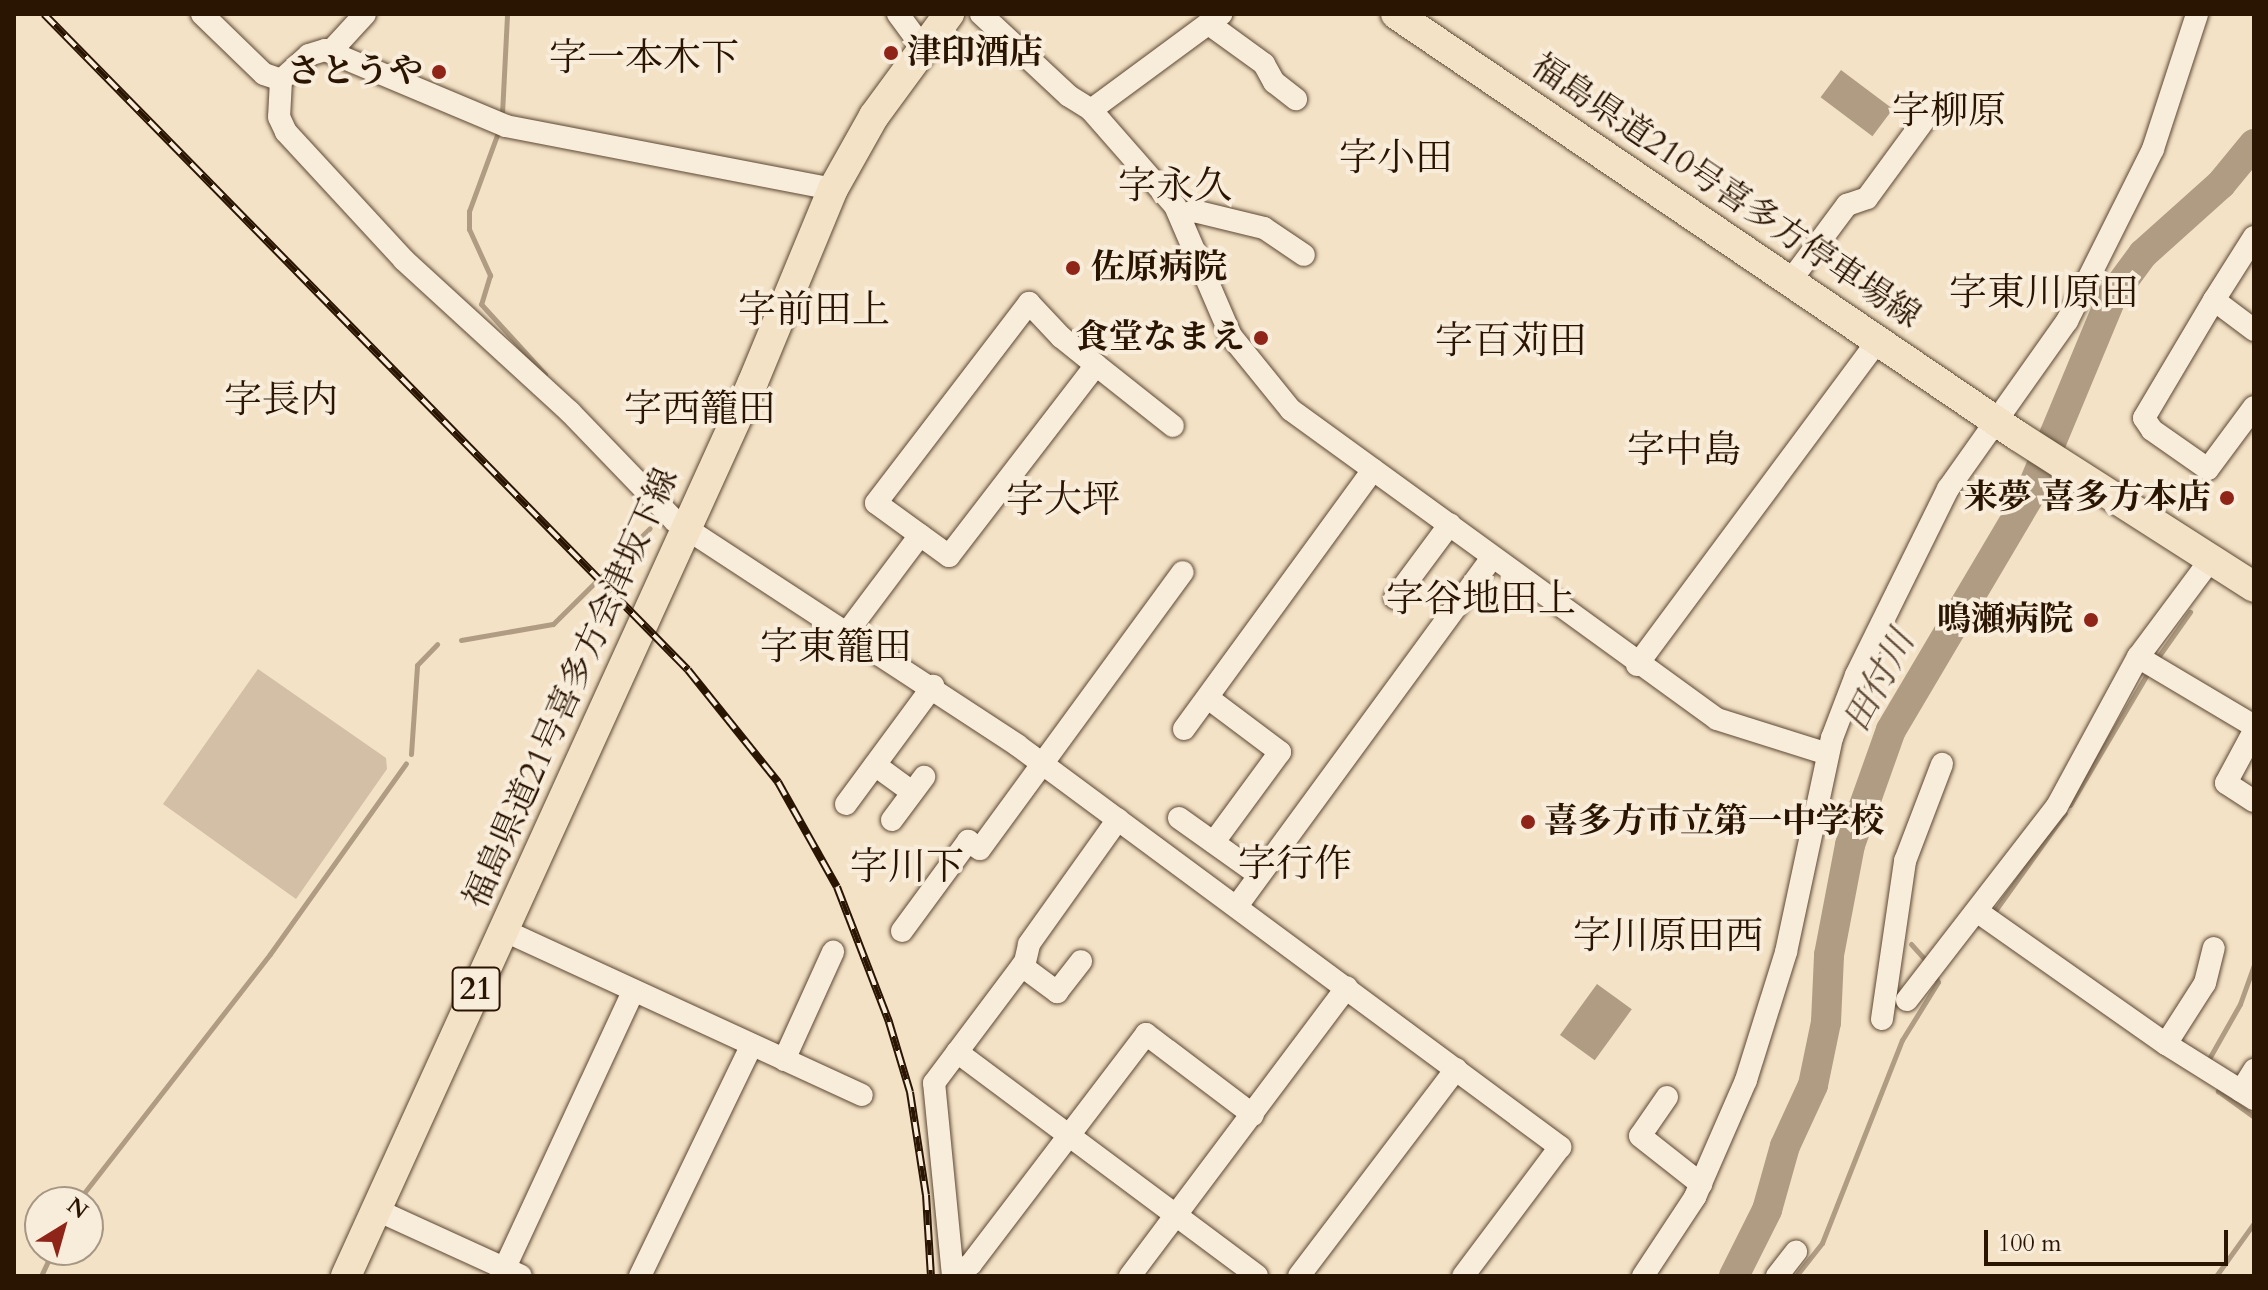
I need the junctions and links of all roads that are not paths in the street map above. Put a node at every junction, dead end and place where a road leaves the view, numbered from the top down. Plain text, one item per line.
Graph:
1 (202, 14) edge
2 (365, 14) edge
3 (898, 14) edge
4 (949, 14) edge
5 (981, 14) edge
6 (1396, 14) edge
7 (2194, 15) edge
8 (1215, 19) edge
9 (923, 48) junction
10 (328, 50) junction
11 (279, 89) junction
12 (1296, 99) dead end
13 (1091, 110) junction
14 (1931, 111) dead end
15 (833, 189) junction
16 (1181, 216) junction
17 (2254, 237) edge
18 (1304, 255) dead end
19 (1791, 280) junction
20 (2214, 300) junction
21 (2254, 330) edge
22 (1879, 339) junction
23 (1096, 365) junction
24 (2254, 407) edge
25 (1173, 426) dead end
26 (2006, 427) junction
27 (1373, 470) junction
28 (1450, 524) junction
29 (686, 526) junction
30 (920, 535) junction
31 (1492, 557) junction
32 (2211, 559) junction
33 (1183, 572) dead end
34 (2253, 585) edge
35 (1395, 598) dead end
36 (848, 631) junction
37 (2138, 657) junction
38 (1637, 665) junction
39 (933, 686) junction
40 (1208, 698) junction
41 (1184, 729) dead end
42 (2254, 729) edge
43 (1828, 754) junction
44 (1942, 764) dead end
45 (875, 765) junction
46 (1044, 765) junction
47 (2254, 801) edge
48 (846, 804) dead end
49 (1179, 818) dead end
50 (1118, 819) junction
51 (892, 820) dead end
52 (1214, 842) junction
53 (1259, 875) junction
54 (1237, 906) junction
55 (1978, 912) junction
56 (503, 930) junction
57 (902, 931) dead end
58 (2214, 948) dead end
59 (833, 952) dead end
60 (1081, 961) dead end
61 (1022, 966) junction
62 (1347, 987) junction
63 (633, 992) junction
64 (1907, 1000) dead end
65 (1882, 1019) dead end
66 (2166, 1044) junction
67 (751, 1046) junction
68 (957, 1052) junction
69 (784, 1060) junction
70 (1456, 1069) junction
71 (2254, 1070) edge
72 (862, 1095) dead end
73 (2247, 1095) edge
74 (1667, 1097) dead end
75 (1253, 1115) junction
76 (1070, 1136) junction
77 (1701, 1184) junction
78 (377, 1210) junction
79 (1177, 1216) junction
80 (1796, 1252) dead end
81 (509, 1274) edge
82 (953, 1275) edge
83 (346, 1276) edge
84 (640, 1276) edge
85 (1130, 1276) edge
86 (1257, 1276) edge
87 (1299, 1276) edge
88 (1463, 1276) edge
89 (1643, 1276) edge
90 (1777, 1276) edge

1 - 11 street
2 - 10 street
3 - 9 street
4 - 9 main road, 福島県道21号喜多方会津坂下線 / 21
5 - 13 street
6 - 19 main road, 福島県道210号喜多方停車場線
7 - 26 street
8 - 12 street
8 - 13 street
9 - 15 main road, 福島県道21号喜多方会津坂下線 / 21
10 - 11 street
10 - 15 street
11 - 29 street
13 - 16 street
14 - 19 street
15 - 29 main road, 福島県道21号喜多方会津坂下線 / 21
16 - 18 street
16 - 27 street
17 - 20 street
19 - 22 main road, 福島県道210号喜多方停車場線
20 - 21 street
20 - 24 street
22 - 26 main road, 福島県道210号喜多方停車場線
22 - 38 street
23 - 25 street
23 - 30 street
23 - 30 street
26 - 32 main road, 福島県道210号喜多方停車場線
26 - 43 street
27 - 28 street
27 - 40 street
28 - 31 street
28 - 35 street
29 - 36 street
29 - 56 main road, 福島県道21号喜多方会津坂下線 / 21
30 - 36 street
31 - 38 street
31 - 53 street
32 - 34 main road, 福島県道210号喜多方停車場線
32 - 37 street
33 - 46 street
36 - 39 street
37 - 42 street
37 - 55 street
38 - 43 street
39 - 45 street
39 - 46 street
40 - 41 street
40 - 52 street
42 - 47 street
43 - 77 street
44 - 65 street
45 - 48 street
45 - 51 street
46 - 50 street
46 - 57 street
49 - 52 street
50 - 54 street
50 - 61 street
52 - 53 street
53 - 54 street
54 - 62 street
55 - 64 street
55 - 66 street
56 - 63 street
56 - 78 main road, 福島県道21号喜多方会津坂下線 / 21
58 - 66 street
59 - 69 street
60 - 61 street
61 - 68 street
62 - 70 street
62 - 75 street
63 - 67 street
63 - 81 street
66 - 73 street
67 - 69 street
67 - 84 street
68 - 76 street
68 - 82 street
69 - 72 street
70 - 87 street
70 - 88 street
71 - 73 street
74 - 77 street
75 - 76 street
75 - 79 street
76 - 79 street
76 - 82 street
77 - 89 street
78 - 81 street
78 - 83 main road, 福島県道21号喜多方会津坂下線 / 21
79 - 85 street
79 - 86 street
80 - 90 street

